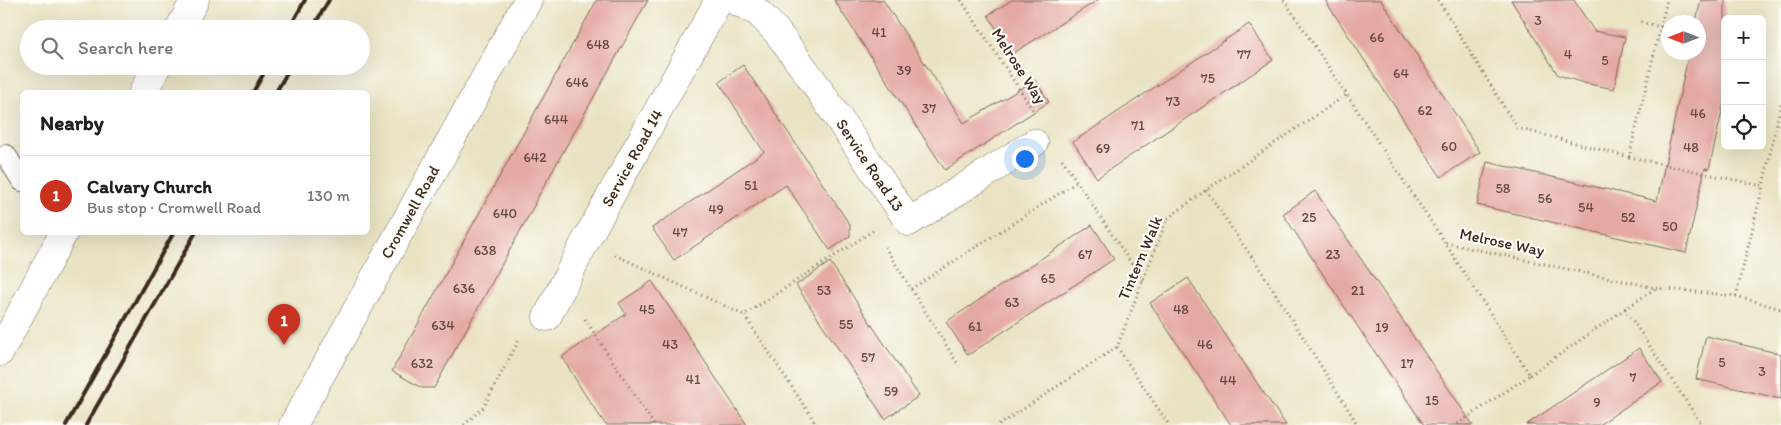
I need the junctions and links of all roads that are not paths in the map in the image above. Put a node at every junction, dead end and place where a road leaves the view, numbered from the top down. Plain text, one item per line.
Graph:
1 (195, 0) edge
2 (528, 0) edge
3 (719, 0) edge
4 (734, 0) edge
5 (183, 20) edge
6 (152, 75) edge
7 (144, 90) edge
8 (1046, 148) road end
9 (6, 156) dead end
10 (20, 178) edge
11 (60, 235) edge
12 (550, 312) road end
13 (0, 352) edge
14 (293, 425) edge

1 - 5 street
2 - 14 street, Cromwell Road
3 - 12 street, Service Road 14
4 - 8 street, Service Road 13
6 - 7 street
9 - 10 lane
11 - 13 street

